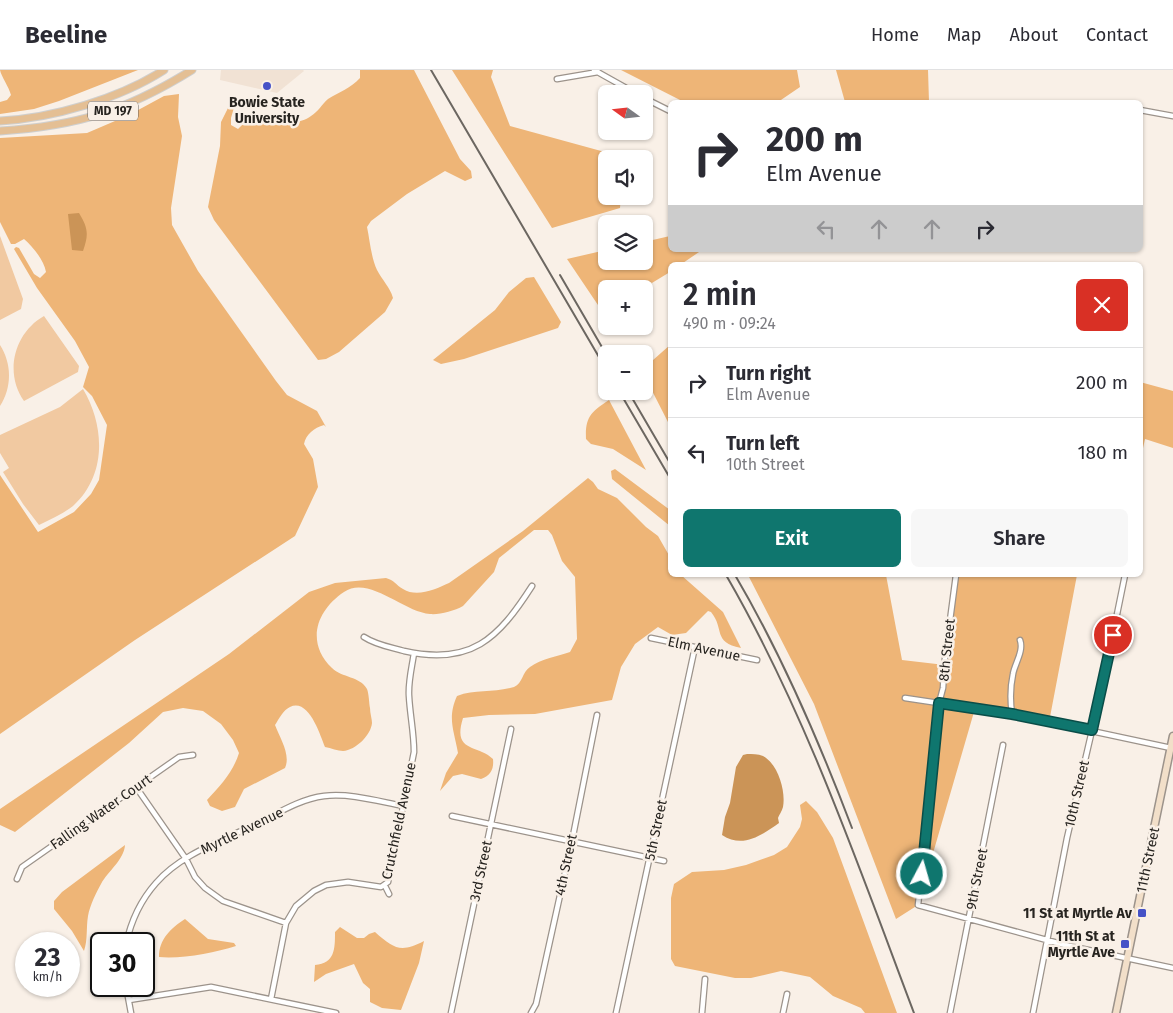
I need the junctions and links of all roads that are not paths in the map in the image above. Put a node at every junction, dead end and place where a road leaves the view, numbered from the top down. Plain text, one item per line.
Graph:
1 (164, 70) edge
2 (192, 70) edge
3 (596, 71) edge
4 (557, 79) dead end
5 (621, 85) edge
6 (653, 102) edge
7 (668, 110) edge
8 (1143, 111) edge
9 (1173, 116) edge
10 (0, 121) edge
11 (0, 131) edge
12 (956, 577) edge
13 (1125, 577) edge
14 (532, 586) dead end
15 (364, 637) dead end
16 (652, 638) dead end
17 (1020, 640) dead end
18 (695, 647) junction
19 (414, 653) junction
20 (756, 660) dead end
21 (906, 698) dead end
22 (939, 703) junction
23 (1012, 714) junction
24 (597, 715) dead end
25 (511, 729) dead end
26 (1092, 730) junction
27 (1173, 736) edge
28 (1003, 746) dead end
29 (1171, 748) junction
30 (193, 756) dead end
31 (136, 787) junction
32 (403, 806) junction
33 (452, 816) dead end
34 (490, 824) junction
35 (572, 841) junction
36 (650, 857) junction
37 (186, 859) junction
38 (664, 861) dead end
39 (17, 879) dead end
40 (385, 886) junction
41 (389, 894) dead end
42 (969, 918) junction
43 (286, 923) junction
44 (129, 932) edge
45 (1048, 940) junction
46 (1127, 959) junction
47 (1173, 968) edge
48 (705, 979) dead end
49 (787, 994) dead end
50 (128, 997) edge
51 (271, 999) junction
52 (128, 1000) junction
53 (130, 1013) edge
54 (336, 1013) edge
55 (451, 1013) edge
56 (531, 1013) edge
57 (616, 1013) edge
58 (702, 1013) edge
59 (783, 1013) edge
60 (950, 1013) edge
61 (1033, 1013) edge
62 (1116, 1013) edge

1 - 10 main road, MD 197
2 - 11 main road, MD 197
3 - 4 street
3 - 5 street
6 - 7 street
8 - 9 street
12 - 22 street, 8th Street
13 - 26 street, 10th Street
14 - 19 street
15 - 19 street
16 - 18 street, Elm Avenue
17 - 23 street
18 - 20 street, Elm Avenue
18 - 36 street, 5th Street
19 - 32 street, Crutchfield Avenue
21 - 22 street
22 - 23 street
22 - 42 street, 8th Street
23 - 26 street
24 - 35 street, 4th Street
25 - 34 street, 3rd Street
26 - 29 street
26 - 45 street, 10th Street
27 - 29 main road, 11th Street
28 - 42 street, 9th Street
29 - 46 main road, 11th Street
30 - 31 street, Falling Water Court
31 - 37 street
31 - 39 street, Falling Water Court
32 - 37 street, Myrtle Avenue
32 - 40 street, Crutchfield Avenue
33 - 34 street
34 - 35 street
34 - 55 street, 3rd Street
35 - 36 street
35 - 56 street, 4th Street
36 - 38 street
36 - 57 street, 5th Street
37 - 43 street
37 - 44 street, Myrtle Avenue
40 - 41 street
40 - 43 street, Crutchfield Avenue
42 - 45 street
42 - 60 street, 9th Street
43 - 51 street, Crutchfield Avenue
45 - 46 street
45 - 61 street, 10th Street
46 - 47 street
46 - 62 main road, 11th Street
48 - 58 street
49 - 59 street
50 - 52 street
51 - 52 street
51 - 54 street
52 - 53 street

